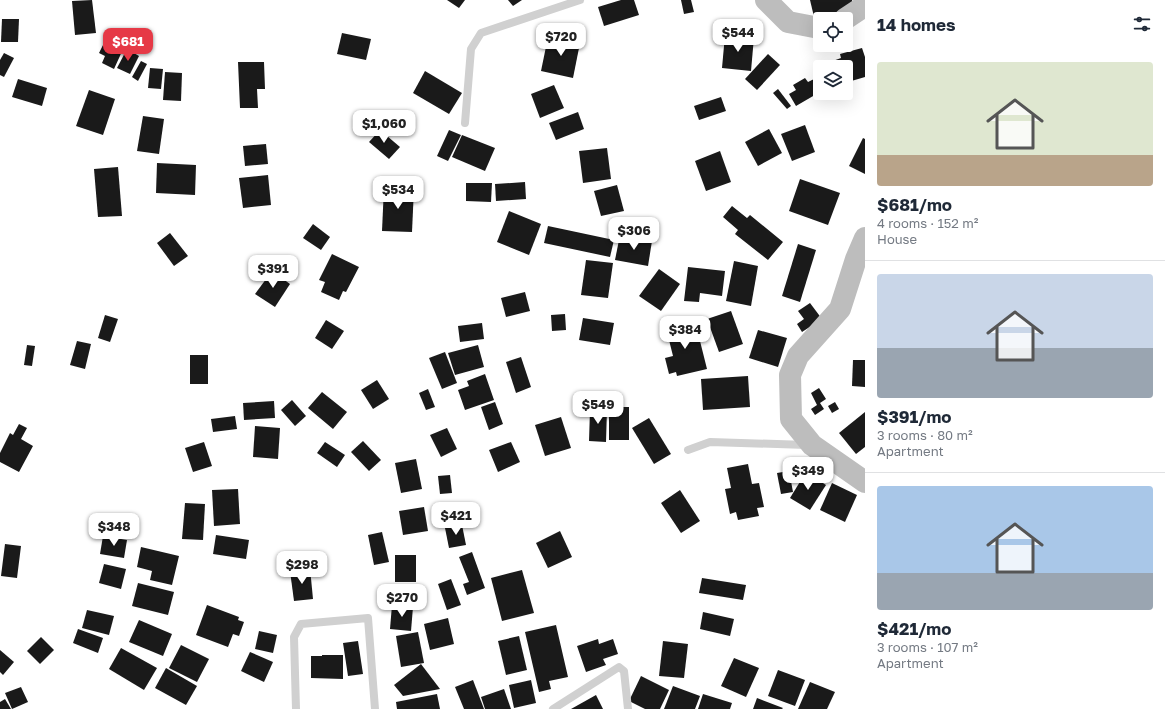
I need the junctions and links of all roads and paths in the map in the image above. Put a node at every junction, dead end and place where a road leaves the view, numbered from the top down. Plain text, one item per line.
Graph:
1 (580, 0) edge
2 (766, 0) edge
3 (865, 4) edge
4 (853, 14) edge
5 (813, 27) edge
6 (465, 123) dead end
7 (865, 238) edge
8 (812, 445) junction
9 (688, 450) dead end
10 (865, 482) edge
11 (296, 709) edge
12 (375, 709) edge
13 (553, 709) edge
14 (628, 709) edge

1 - 6 lane
2 - 5 main road
3 - 4 main road
7 - 8 main road
8 - 9 lane
8 - 10 main road
11 - 12 lane
13 - 14 lane

